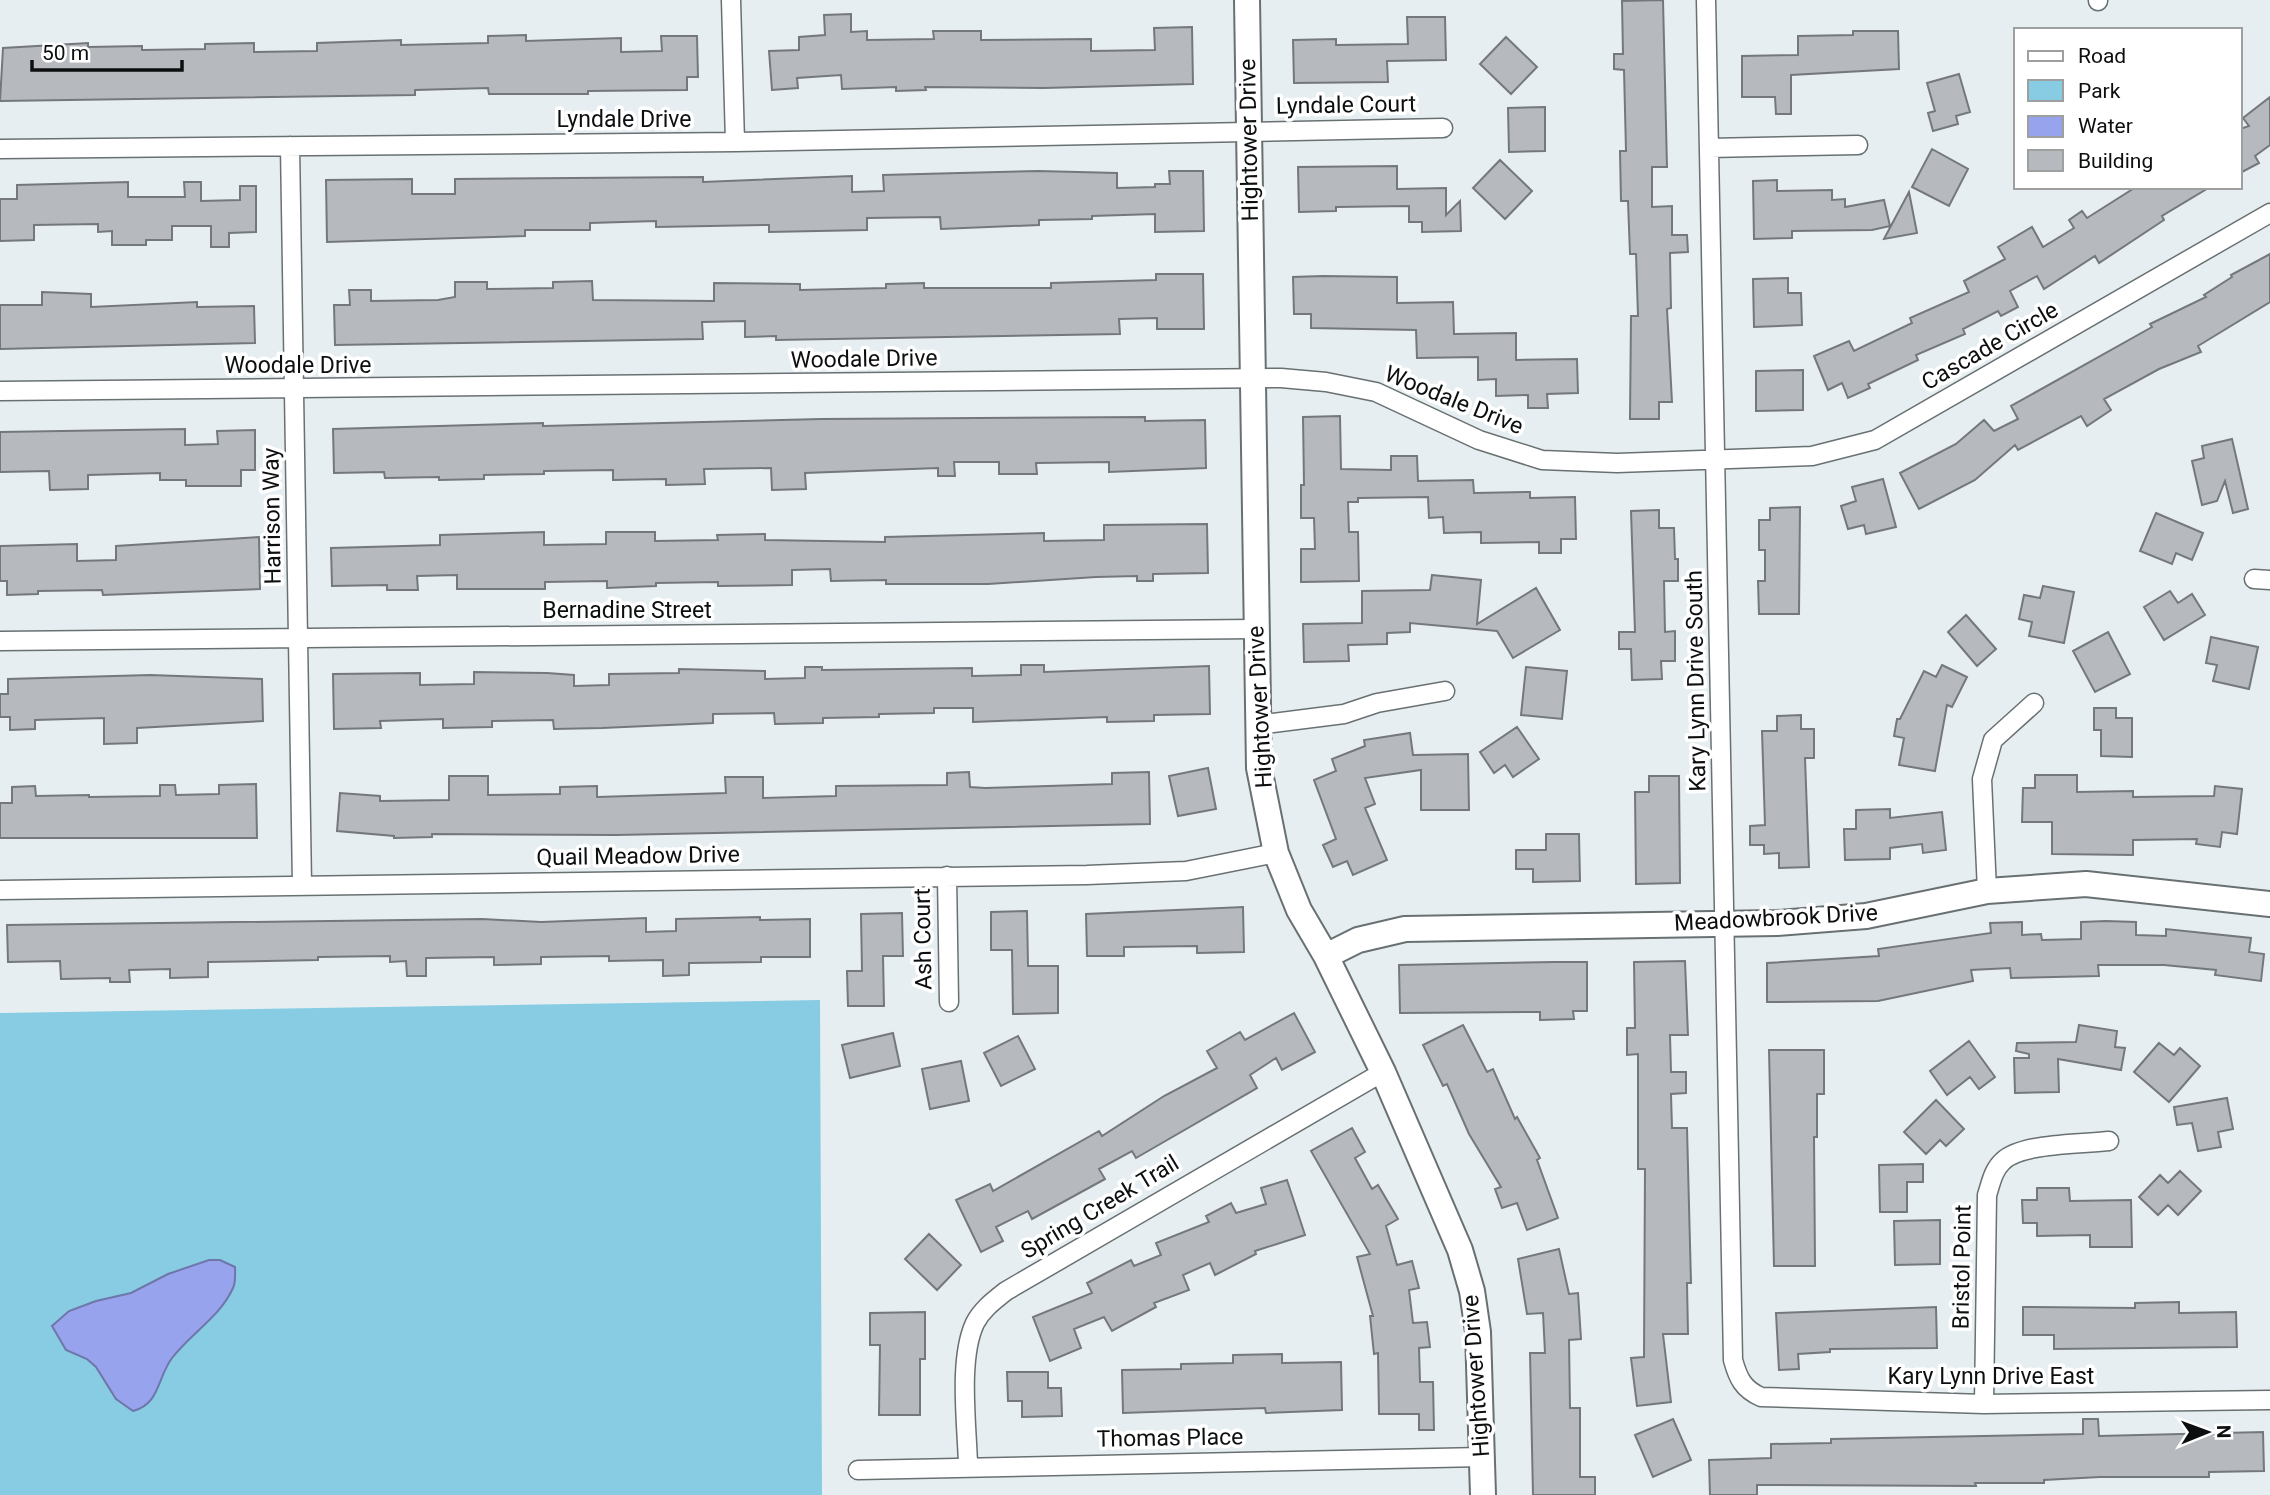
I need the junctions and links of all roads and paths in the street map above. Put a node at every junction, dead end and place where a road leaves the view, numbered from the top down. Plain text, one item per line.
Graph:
1 (732, 0) edge
2 (1247, 0) edge
3 (1706, 0) edge
4 (1443, 128) dead end
5 (1248, 131) junction
6 (734, 142) junction
7 (1858, 145) dead end
8 (290, 146) junction
9 (1709, 148) junction
10 (0, 149) edge
11 (2270, 212) edge
12 (1252, 378) junction
13 (294, 390) junction
14 (0, 391) edge
15 (1714, 460) junction
16 (1255, 629) junction
17 (298, 637) junction
18 (0, 641) edge
19 (1445, 691) dead end
20 (2034, 703) dead end
21 (1256, 725) junction
22 (1276, 853) junction
23 (947, 876) junction
24 (303, 886) junction
25 (0, 890) edge
26 (1987, 891) junction
27 (2270, 904) edge
28 (1727, 925) junction
29 (1326, 956) junction
30 (949, 1002) dead end
31 (1383, 1072) junction
32 (2109, 1141) dead end
33 (1733, 1360) joint
34 (2270, 1401) edge
35 (1984, 1404) junction
36 (1482, 1457) junction
37 (968, 1465) junction
38 (858, 1470) dead end
39 (1483, 1495) edge

1 - 6 street
2 - 5 main road, Hightower Drive
3 - 9 street, Kary Lynn Drive South
4 - 5 street, Lyndale Court
5 - 6 street, Lyndale Drive
5 - 12 main road, Hightower Drive
6 - 8 street, Lyndale Drive
7 - 9 street
8 - 10 street, Lyndale Drive
8 - 13 street, Harrison Way
9 - 15 street, Kary Lynn Drive South
11 - 15 street, Cascade Circle
12 - 13 street, Woodale Drive
12 - 15 street, Woodale Drive
12 - 16 main road, Hightower Drive
13 - 14 street, Woodale Drive
13 - 17 street, Harrison Way
15 - 28 street, Kary Lynn Drive South
16 - 17 street, Bernadine Street
16 - 21 main road, Hightower Drive
17 - 18 street, Bernadine Street
17 - 24 street, Harrison Way
19 - 21 street
20 - 26 street
21 - 22 main road, Hightower Drive
22 - 23 street, Quail Meadow Drive
22 - 29 main road, Hightower Drive
23 - 24 street, Quail Meadow Drive
23 - 30 street, Ash Court
24 - 25 street, Quail Meadow Drive
26 - 27 main road, Meadowbrook Drive
26 - 28 main road, Meadowbrook Drive
28 - 29 main road, Meadowbrook Drive
28 - 33 street, Kary Lynn Drive South
29 - 31 main road, Hightower Drive
31 - 36 main road, Hightower Drive
31 - 37 street, Spring Creek Trail
32 - 35 street, Bristol Point
33 - 35 street, Kary Lynn Drive East
34 - 35 street, Kary Lynn Drive East
36 - 37 street, Thomas Place
36 - 39 main road, Hightower Drive
37 - 38 street, Thomas Place

